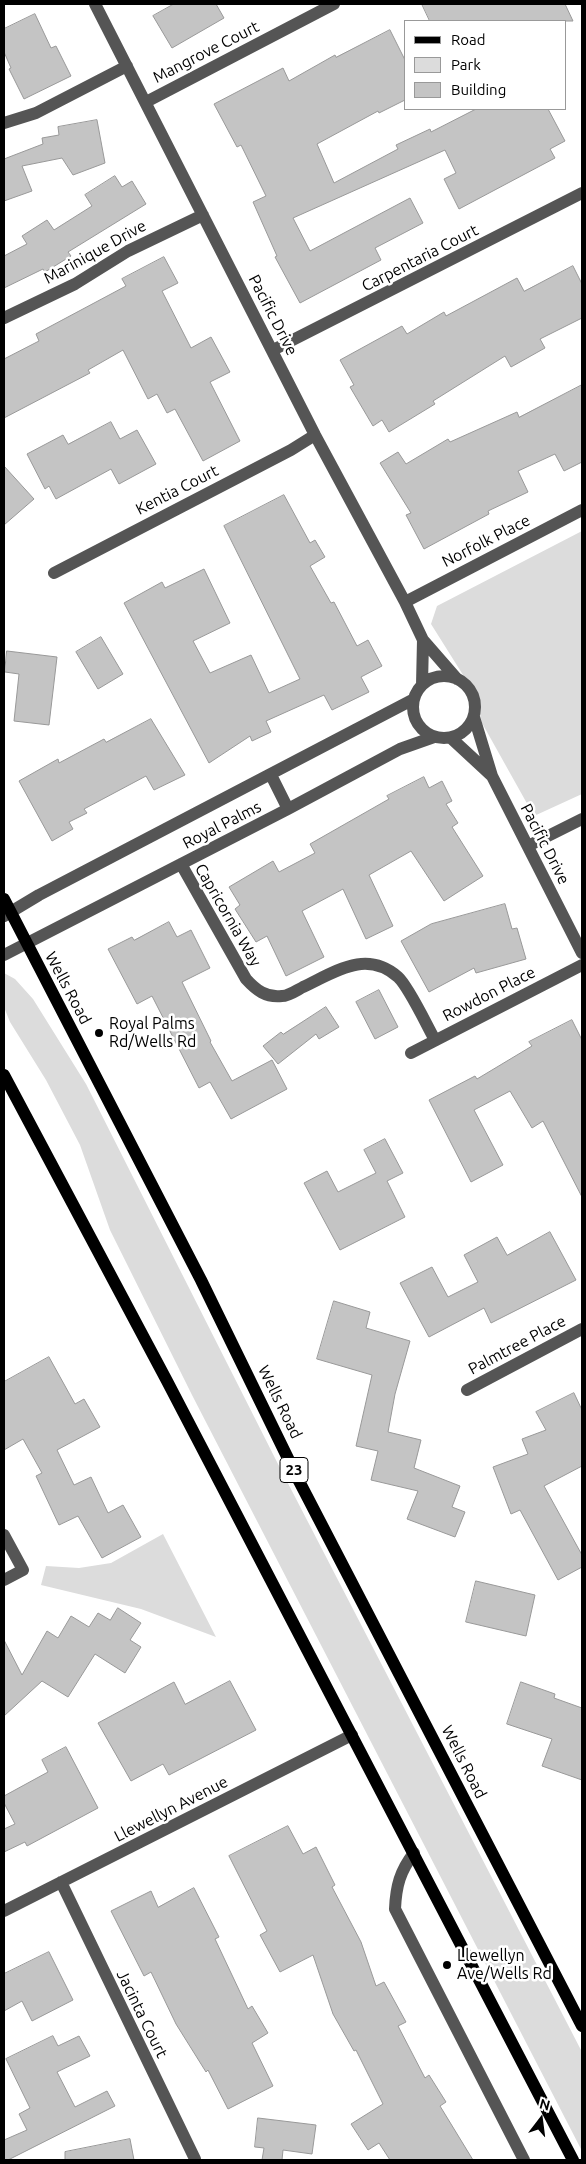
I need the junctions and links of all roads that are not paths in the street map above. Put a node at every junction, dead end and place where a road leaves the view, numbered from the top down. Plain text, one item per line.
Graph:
1 (95, 4) edge
2 (334, 4) edge
3 (127, 66) junction
4 (146, 102) junction
5 (4, 123) edge
6 (582, 193) edge
7 (203, 215) junction
8 (4, 318) edge
9 (273, 350) junction
10 (315, 435) junction
11 (582, 510) edge
12 (54, 573) dead end
13 (405, 602) junction
14 (423, 640) junction
15 (456, 679) junction
16 (422, 685) junction
17 (414, 699) junction
18 (474, 717) junction
19 (434, 737) junction
20 (451, 738) junction
21 (271, 775) junction
22 (492, 776) junction
23 (288, 809) junction
24 (582, 819) edge
25 (528, 846) junction
26 (181, 864) junction
27 (4, 898) edge
28 (7, 914) edge
29 (26, 944) junction
30 (582, 953) edge
31 (4, 954) edge
32 (582, 964) edge
33 (435, 1040) junction
34 (411, 1053) dead end
35 (4, 1075) edge
36 (582, 1329) edge
37 (467, 1390) dead end
38 (4, 1535) edge
39 (4, 1580) edge
40 (352, 1735) junction
41 (414, 1853) junction
42 (61, 1882) junction
43 (4, 1911) edge
44 (582, 2026) edge
45 (194, 2159) edge
46 (524, 2160) edge
47 (574, 2160) edge

1 - 3 street, Pacific Drive
2 - 4 street, Mangrove Court
3 - 4 street, Pacific Drive
3 - 5 street
4 - 7 street, Pacific Drive
6 - 9 street, Carpentaria Court
7 - 8 street, Marinique Drive
7 - 9 street, Pacific Drive
9 - 10 street, Pacific Drive
10 - 12 street, Kentia Court
10 - 13 street, Pacific Drive
11 - 13 street, Norfolk Place
13 - 14 street, Pacific Drive
14 - 15 street, Pacific Drive
14 - 16 street, Pacific Drive
15 - 16 street
15 - 18 street
16 - 17 street
17 - 19 street
17 - 21 street, Royal Palms
18 - 20 street
18 - 22 street, Pacific Drive
19 - 20 street
19 - 23 street, Royal Palms
20 - 22 street, Pacific Drive
21 - 23 street
21 - 28 street, Royal Palms
22 - 25 street, Pacific Drive
23 - 26 street, Royal Palms
24 - 25 street
25 - 30 street, Pacific Drive
26 - 29 street, Royal Palms
26 - 33 street, Capricornia Way
27 - 28 main road, Wells Road / 23
28 - 29 main road, Wells Road / 23
29 - 31 street, Royal Palms
29 - 44 main road, Wells Road / 23
32 - 33 street, Rowdon Place
33 - 34 street, Rowdon Place
35 - 40 main road
36 - 37 street, Palmtree Place
38 - 39 street
40 - 41 main road
40 - 42 street, Llewellyn Avenue
41 - 46 street
41 - 47 main road
42 - 43 street, Llewellyn Avenue
42 - 45 street, Jacinta Court

